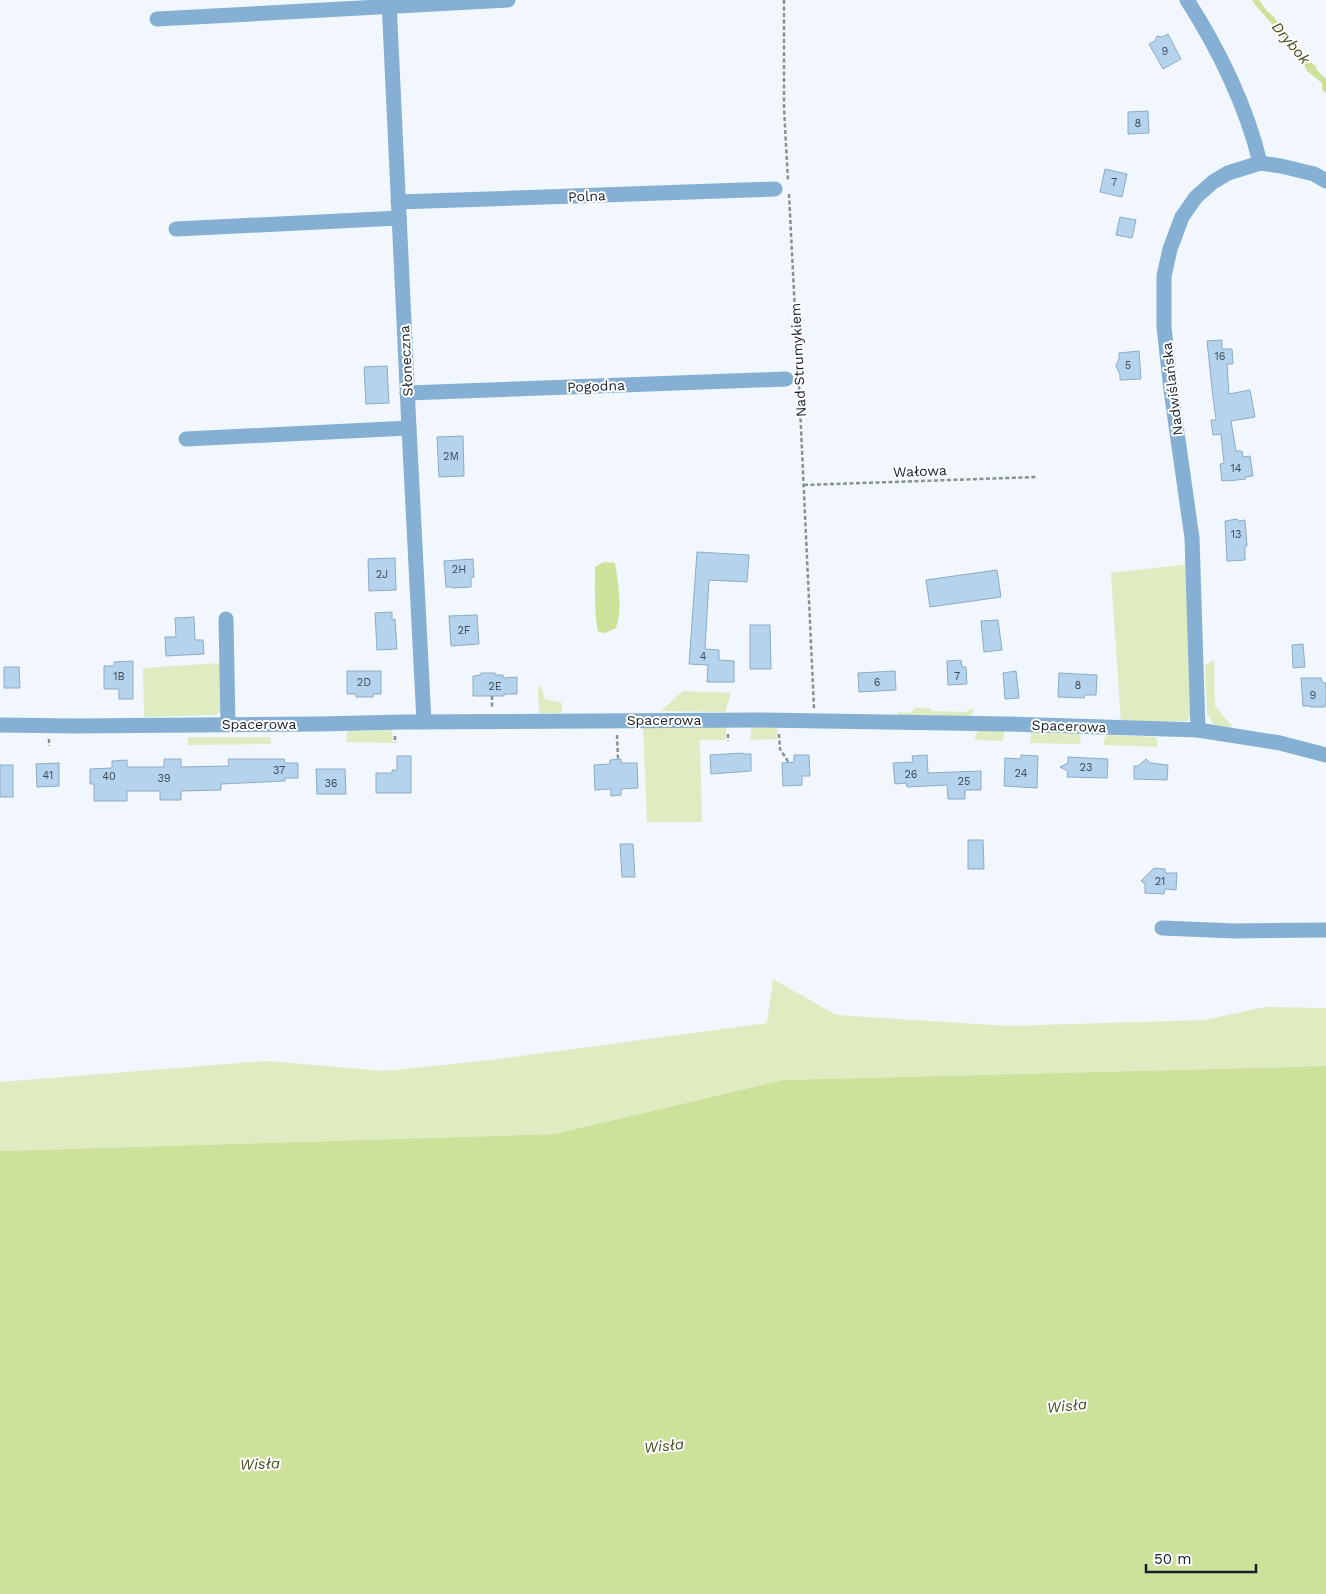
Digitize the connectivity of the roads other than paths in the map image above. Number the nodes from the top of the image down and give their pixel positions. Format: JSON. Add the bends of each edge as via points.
{"nodes":[{"id":1,"x":508,"y":0,"type":"edge"},
{"id":2,"x":1187,"y":0,"type":"edge"},
{"id":3,"x":389,"y":4,"type":"edge"},
{"id":4,"x":157,"y":20,"type":"dead end"},
{"id":5,"x":1260,"y":163,"type":"junction"},
{"id":6,"x":1326,"y":181,"type":"edge"},
{"id":7,"x":775,"y":189,"type":"dead end"},
{"id":8,"x":398,"y":202,"type":"junction"},
{"id":9,"x":399,"y":218,"type":"junction"},
{"id":10,"x":176,"y":229,"type":"dead end"},
{"id":11,"x":794,"y":379,"type":"road end"},
{"id":12,"x":407,"y":393,"type":"junction"},
{"id":13,"x":409,"y":428,"type":"junction"},
{"id":14,"x":186,"y":439,"type":"dead end"},
{"id":15,"x":226,"y":619,"type":"dead end"},
{"id":16,"x":424,"y":722,"type":"junction"},
{"id":17,"x":228,"y":724,"type":"junction"},
{"id":18,"x":0,"y":725,"type":"edge"},
{"id":19,"x":1198,"y":730,"type":"junction"},
{"id":20,"x":1326,"y":755,"type":"edge"},
{"id":21,"x":1162,"y":928,"type":"dead end"},
{"id":22,"x":1326,"y":930,"type":"edge"}],
"edges":[{"from":1,"to":3,"type":"street"},
{"from":2,"to":5,"type":"street","via":[[1224,67],[1255,141]]},
{"from":3,"to":4,"type":"street"},
{"from":3,"to":8,"type":"street","name":"Słoneczna"},
{"from":5,"to":6,"type":"street","name":"Nadwiślańska","via":[[1314,174]]},
{"from":5,"to":19,"type":"street","name":"Nadwiślańska","via":[[1228,173],[1196,197],[1182,217],[1164,276],[1164,327],[1192,538]]},
{"from":7,"to":8,"type":"street","name":"Polna"},
{"from":8,"to":9,"type":"street","name":"Słoneczna"},
{"from":9,"to":10,"type":"street"},
{"from":9,"to":12,"type":"street","name":"Słoneczna"},
{"from":11,"to":12,"type":"street","name":"Pogodna"},
{"from":12,"to":13,"type":"street","name":"Słoneczna"},
{"from":13,"to":14,"type":"street"},
{"from":13,"to":16,"type":"street","name":"Słoneczna"},
{"from":15,"to":17,"type":"street"},
{"from":16,"to":17,"type":"street","name":"Spacerowa"},
{"from":16,"to":19,"type":"street","name":"Spacerowa","via":[[779,720]]},
{"from":17,"to":18,"type":"street","name":"Spacerowa"},
{"from":19,"to":20,"type":"street","name":"Spacerowa","via":[[1280,743]]},
{"from":21,"to":22,"type":"street","via":[[1234,932]]}]}
